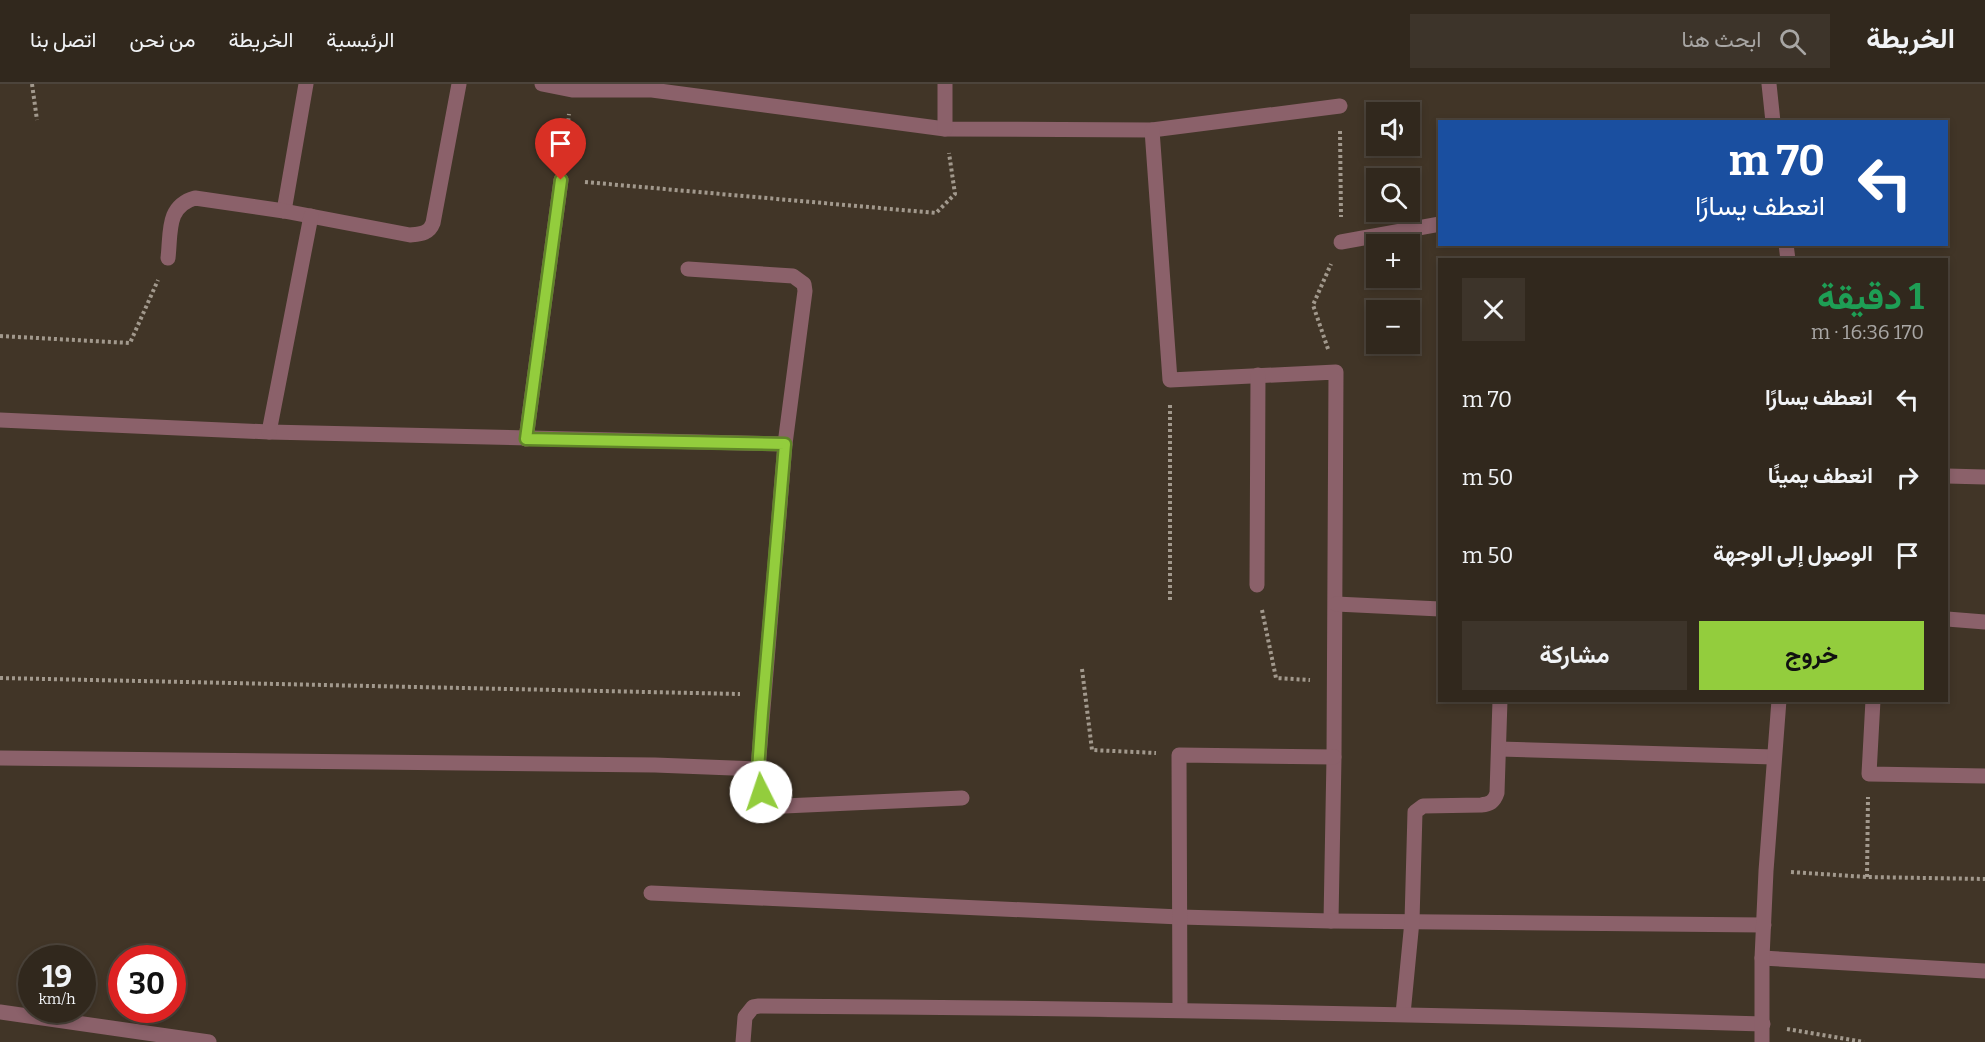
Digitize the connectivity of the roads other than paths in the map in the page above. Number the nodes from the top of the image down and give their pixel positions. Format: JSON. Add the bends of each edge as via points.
{"nodes":[{"id":1,"x":306,"y":84,"type":"edge"},
{"id":2,"x":459,"y":84,"type":"edge"},
{"id":3,"x":542,"y":84,"type":"edge"},
{"id":4,"x":945,"y":84,"type":"edge"},
{"id":5,"x":1769,"y":84,"type":"edge"},
{"id":6,"x":653,"y":87,"type":"edge"},
{"id":7,"x":1340,"y":106,"type":"road end"},
{"id":8,"x":1773,"y":120,"type":"edge"},
{"id":9,"x":945,"y":129,"type":"junction"},
{"id":10,"x":1152,"y":130,"type":"junction"},
{"id":11,"x":561,"y":180,"type":"road end"},
{"id":12,"x":284,"y":211,"type":"junction"},
{"id":13,"x":311,"y":216,"type":"junction"},
{"id":14,"x":1438,"y":224,"type":"edge"},
{"id":15,"x":1341,"y":242,"type":"road end"},
{"id":16,"x":168,"y":258,"type":"road end"},
{"id":17,"x":688,"y":269,"type":"dead end"},
{"id":18,"x":1258,"y":375,"type":"junction"},
{"id":19,"x":0,"y":420,"type":"edge"},
{"id":20,"x":269,"y":432,"type":"junction"},
{"id":21,"x":526,"y":439,"type":"junction"},
{"id":22,"x":785,"y":444,"type":"junction"},
{"id":23,"x":1948,"y":476,"type":"edge"},
{"id":24,"x":1985,"y":477,"type":"edge"},
{"id":25,"x":1257,"y":585,"type":"road end"},
{"id":26,"x":1335,"y":604,"type":"junction"},
{"id":27,"x":1438,"y":609,"type":"edge"},
{"id":28,"x":1948,"y":619,"type":"edge"},
{"id":29,"x":1985,"y":622,"type":"edge"},
{"id":30,"x":1500,"y":702,"type":"edge"},
{"id":31,"x":1779,"y":702,"type":"edge"},
{"id":32,"x":1873,"y":702,"type":"edge"},
{"id":33,"x":1499,"y":749,"type":"junction"},
{"id":34,"x":1334,"y":757,"type":"junction"},
{"id":35,"x":1774,"y":757,"type":"junction"},
{"id":36,"x":0,"y":758,"type":"edge"},
{"id":37,"x":758,"y":770,"type":"junction"},
{"id":38,"x":1985,"y":776,"type":"edge"},
{"id":39,"x":962,"y":798,"type":"dead end"},
{"id":40,"x":651,"y":893,"type":"dead end"},
{"id":41,"x":1180,"y":917,"type":"junction"},
{"id":42,"x":1331,"y":921,"type":"junction"},
{"id":43,"x":1412,"y":921,"type":"junction"},
{"id":44,"x":1764,"y":924,"type":"junction"},
{"id":45,"x":1761,"y":958,"type":"junction"},
{"id":46,"x":1985,"y":971,"type":"edge"},
{"id":47,"x":1180,"y":1010,"type":"junction"},
{"id":48,"x":0,"y":1012,"type":"edge"},
{"id":49,"x":1403,"y":1014,"type":"junction"},
{"id":50,"x":1763,"y":1024,"type":"junction"},
{"id":51,"x":209,"y":1042,"type":"edge"},
{"id":52,"x":743,"y":1042,"type":"edge"},
{"id":53,"x":1762,"y":1042,"type":"edge"}],
"edges":[{"from":1,"to":12,"type":"street"},
{"from":2,"to":13,"type":"street","via":[[431,228],[410,235]]},
{"from":3,"to":6,"type":"street","via":[[572,90]]},
{"from":4,"to":9,"type":"street"},
{"from":5,"to":8,"type":"street"},
{"from":6,"to":9,"type":"street"},
{"from":7,"to":10,"type":"street"},
{"from":9,"to":10,"type":"street"},
{"from":10,"to":18,"type":"street","via":[[1170,380]]},
{"from":11,"to":21,"type":"street"},
{"from":12,"to":13,"type":"street"},
{"from":12,"to":16,"type":"street","via":[[195,198],[185,201],[173,214]]},
{"from":13,"to":20,"type":"street"},
{"from":14,"to":15,"type":"street"},
{"from":17,"to":22,"type":"street","via":[[793,276],[804,284]]},
{"from":18,"to":25,"type":"street"},
{"from":18,"to":26,"type":"street","via":[[1336,372]]},
{"from":19,"to":20,"type":"street"},
{"from":20,"to":21,"type":"street"},
{"from":21,"to":22,"type":"street"},
{"from":22,"to":37,"type":"street"},
{"from":23,"to":24,"type":"street"},
{"from":26,"to":27,"type":"street"},
{"from":26,"to":34,"type":"street"},
{"from":28,"to":29,"type":"street"},
{"from":30,"to":33,"type":"street"},
{"from":31,"to":35,"type":"street"},
{"from":32,"to":38,"type":"street","via":[[1869,774]]},
{"from":33,"to":35,"type":"street"},
{"from":33,"to":43,"type":"street","via":[[1497,793],[1489,804],[1423,806],[1415,812]]},
{"from":34,"to":41,"type":"street","via":[[1179,755]]},
{"from":34,"to":42,"type":"street"},
{"from":35,"to":44,"type":"street"},
{"from":36,"to":37,"type":"street","via":[[656,765]]},
{"from":37,"to":39,"type":"street","via":[[761,792],[773,804],[783,806]]},
{"from":40,"to":41,"type":"street"},
{"from":41,"to":42,"type":"street"},
{"from":41,"to":47,"type":"street"},
{"from":42,"to":43,"type":"street"},
{"from":43,"to":44,"type":"street"},
{"from":43,"to":49,"type":"street"},
{"from":44,"to":45,"type":"street"},
{"from":45,"to":46,"type":"street"},
{"from":45,"to":50,"type":"street"},
{"from":47,"to":49,"type":"street"},
{"from":47,"to":52,"type":"street","via":[[759,1006],[745,1017]]},
{"from":48,"to":51,"type":"street"},
{"from":49,"to":50,"type":"street"},
{"from":50,"to":53,"type":"street"}]}
